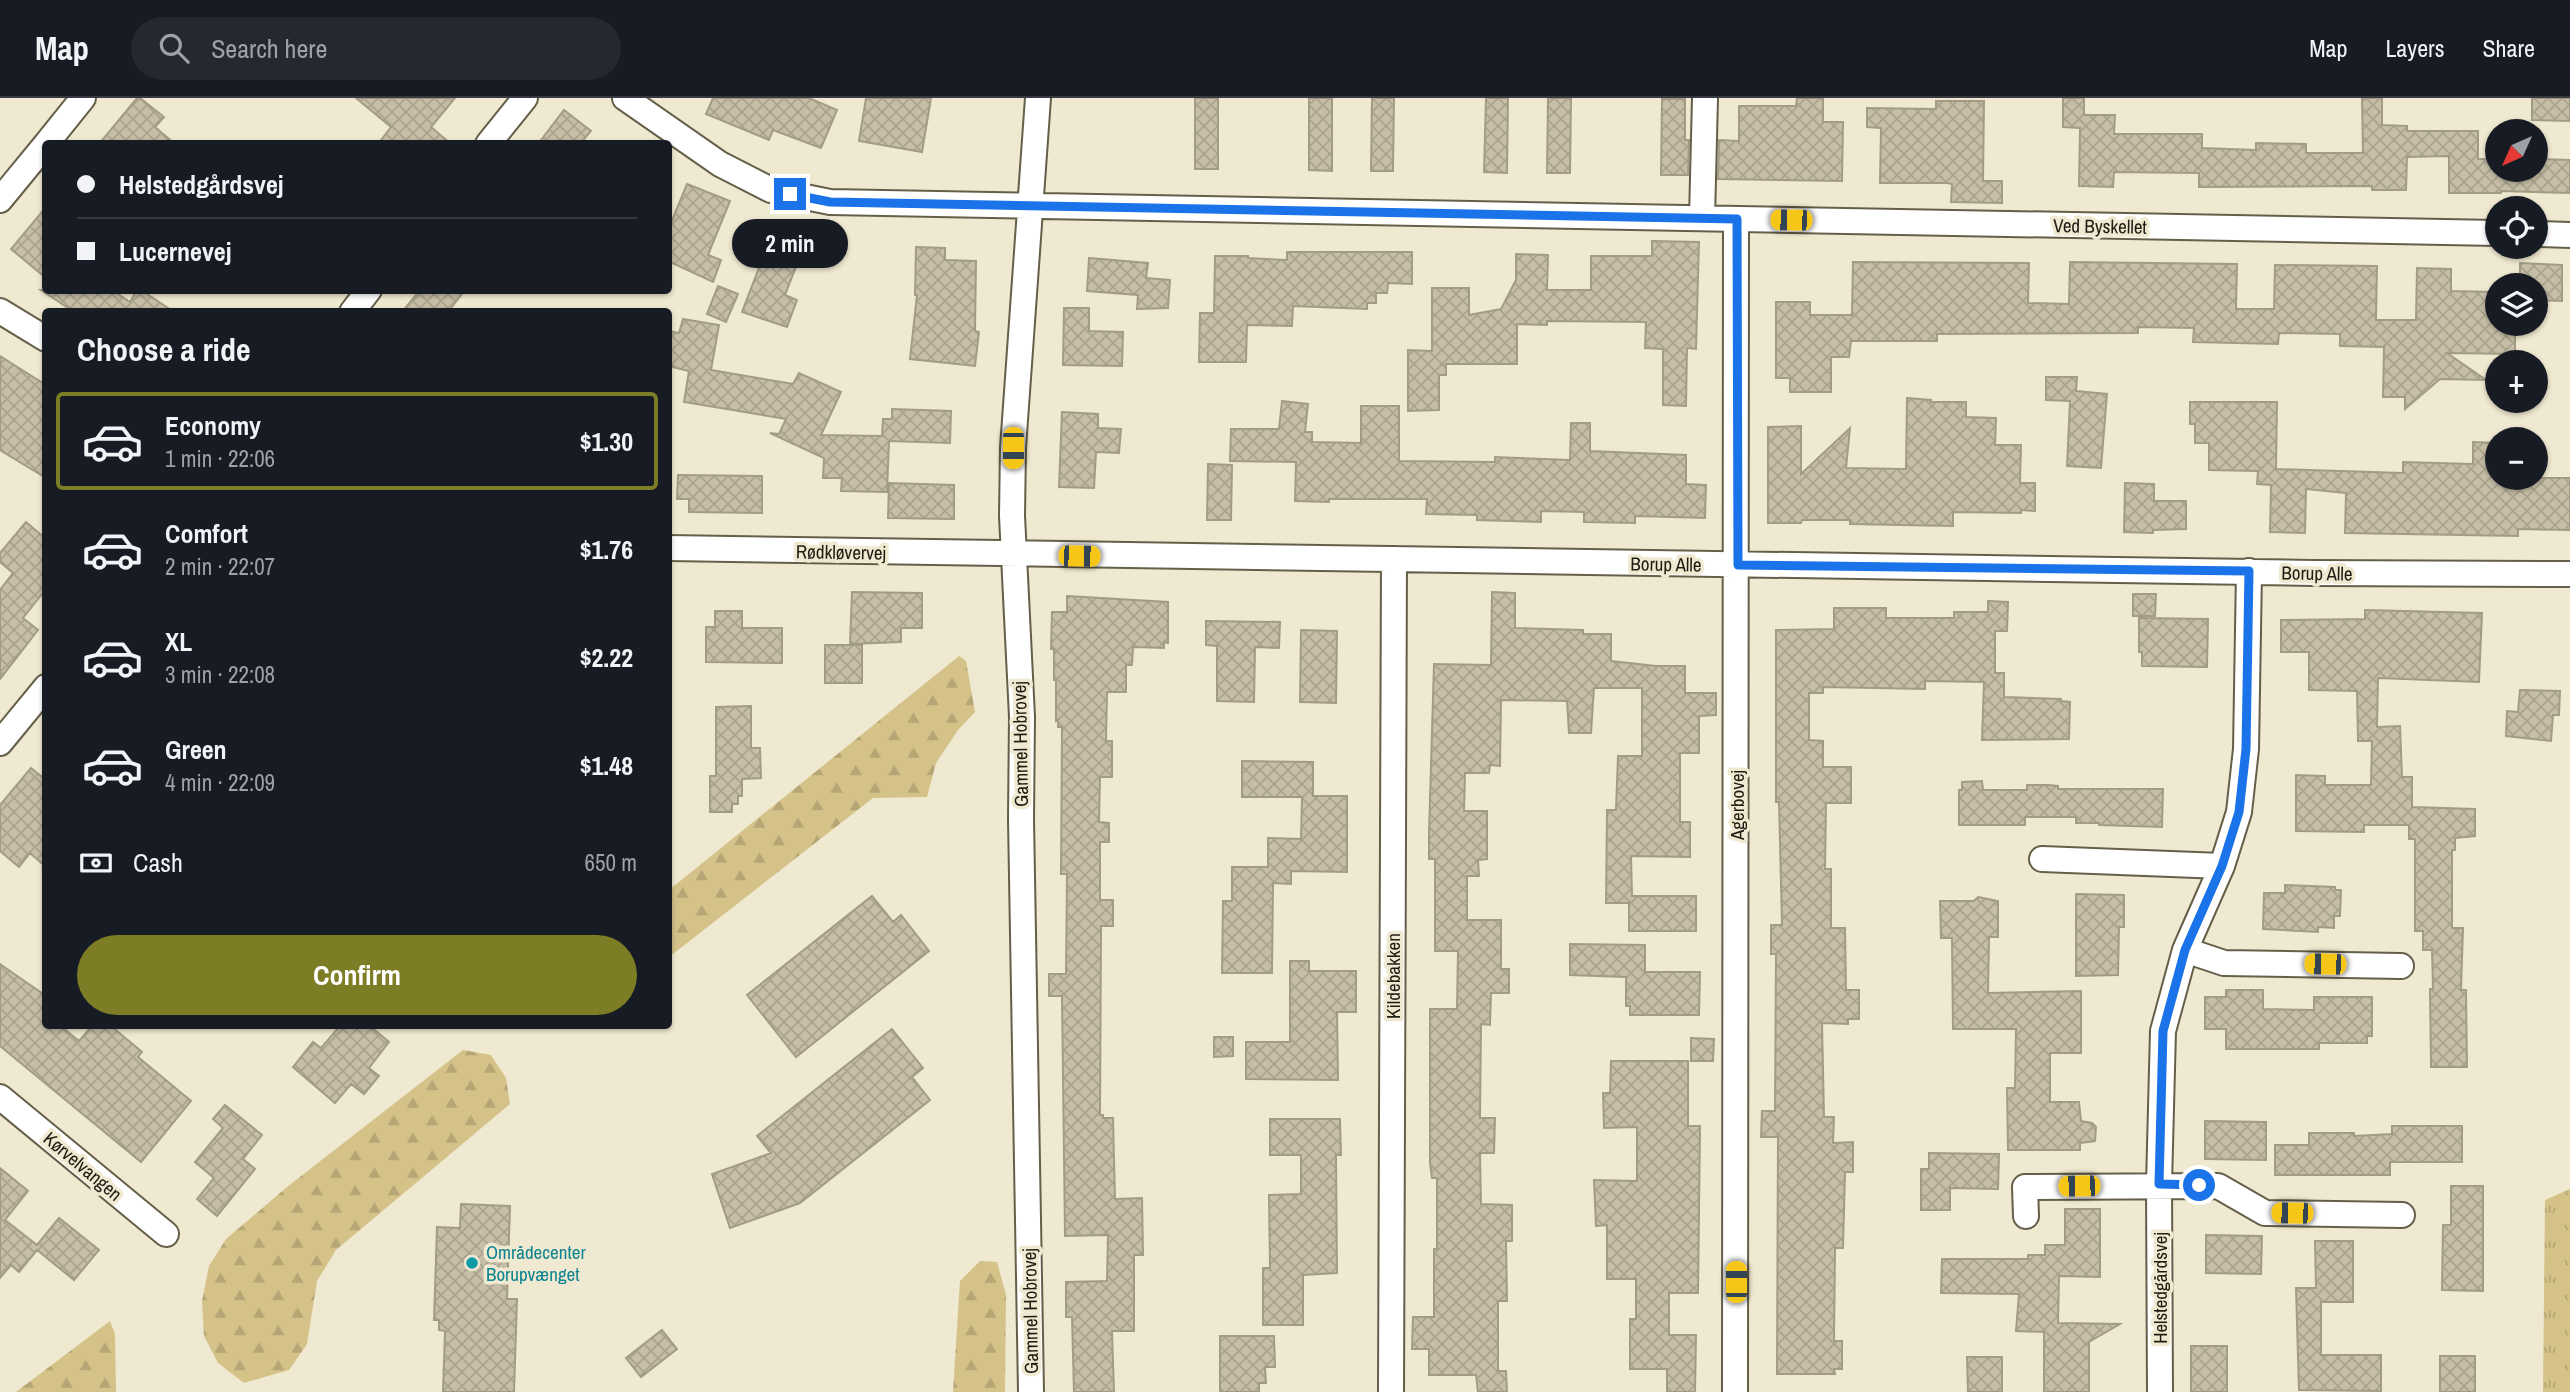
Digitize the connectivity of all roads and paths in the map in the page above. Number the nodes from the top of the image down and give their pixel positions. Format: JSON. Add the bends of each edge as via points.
{"nodes":[{"id":1,"x":83,"y":98,"type":"edge"},
{"id":2,"x":525,"y":98,"type":"edge"},
{"id":3,"x":625,"y":98,"type":"edge"},
{"id":4,"x":1038,"y":98,"type":"edge"},
{"id":5,"x":1705,"y":98,"type":"edge"},
{"id":6,"x":49,"y":140,"type":"edge"},
{"id":7,"x":491,"y":140,"type":"edge"},
{"id":8,"x":42,"y":149,"type":"edge"},
{"id":9,"x":0,"y":200,"type":"edge"},
{"id":10,"x":1030,"y":206,"type":"junction"},
{"id":11,"x":1702,"y":218,"type":"junction"},
{"id":12,"x":1737,"y":219,"type":"junction"},
{"id":13,"x":2485,"y":233,"type":"edge"},
{"id":14,"x":2548,"y":234,"type":"edge"},
{"id":15,"x":2570,"y":235,"type":"edge"},
{"id":16,"x":366,"y":294,"type":"edge"},
{"id":17,"x":355,"y":308,"type":"edge"},
{"id":18,"x":0,"y":311,"type":"edge"},
{"id":19,"x":42,"y":337,"type":"edge"},
{"id":20,"x":672,"y":548,"type":"edge"},
{"id":21,"x":1014,"y":554,"type":"junction"},
{"id":22,"x":1394,"y":559,"type":"junction"},
{"id":23,"x":1738,"y":565,"type":"junction"},
{"id":24,"x":2249,"y":571,"type":"junction"},
{"id":25,"x":2570,"y":574,"type":"edge"},
{"id":26,"x":42,"y":693,"type":"edge"},
{"id":27,"x":0,"y":743,"type":"edge"},
{"id":28,"x":2042,"y":859,"type":"dead end"},
{"id":29,"x":2222,"y":866,"type":"junction"},
{"id":30,"x":2185,"y":950,"type":"junction"},
{"id":31,"x":2401,"y":966,"type":"dead end"},
{"id":32,"x":0,"y":1097,"type":"edge"},
{"id":33,"x":2159,"y":1184,"type":"junction"},
{"id":34,"x":2402,"y":1215,"type":"dead end"},
{"id":35,"x":2026,"y":1216,"type":"dead end"},
{"id":36,"x":166,"y":1234,"type":"dead end"},
{"id":37,"x":1031,"y":1392,"type":"edge"},
{"id":38,"x":1391,"y":1392,"type":"edge"},
{"id":39,"x":1735,"y":1392,"type":"edge"},
{"id":40,"x":2160,"y":1392,"type":"edge"}],
"edges":[{"from":1,"to":6,"type":"street"},
{"from":2,"to":7,"type":"street"},
{"from":3,"to":10,"type":"street","name":"Ved Byskellet","via":[[720,164],[771,190],[830,202]]},
{"from":4,"to":10,"type":"street","name":"Gammel Hobrovej"},
{"from":5,"to":11,"type":"street"},
{"from":8,"to":9,"type":"street"},
{"from":10,"to":11,"type":"street","name":"Ved Byskellet"},
{"from":10,"to":21,"type":"street","name":"Gammel Hobrovej","via":[[1013,448]]},
{"from":11,"to":12,"type":"street","name":"Ved Byskellet"},
{"from":12,"to":13,"type":"street","name":"Ved Byskellet"},
{"from":12,"to":23,"type":"street","name":"Agerbovej"},
{"from":14,"to":15,"type":"street"},
{"from":16,"to":17,"type":"street"},
{"from":18,"to":19,"type":"street"},
{"from":20,"to":21,"type":"street","name":"Rødkløvervej"},
{"from":21,"to":22,"type":"street","name":"Borup Alle"},
{"from":21,"to":37,"type":"street","name":"Gammel Hobrovej","via":[[1022,717]]},
{"from":22,"to":23,"type":"street","name":"Borup Alle"},
{"from":22,"to":38,"type":"street","name":"Kildebakken"},
{"from":23,"to":24,"type":"street","name":"Borup Alle"},
{"from":23,"to":39,"type":"street","name":"Agerbovej"},
{"from":24,"to":25,"type":"street","name":"Borup Alle"},
{"from":24,"to":29,"type":"street","name":"Helstedgårdsvej","via":[[2246,749],[2239,812]]},
{"from":26,"to":27,"type":"street"},
{"from":28,"to":29,"type":"street"},
{"from":29,"to":30,"type":"street","name":"Helstedgårdsvej"},
{"from":30,"to":31,"type":"street","via":[[2224,963]]},
{"from":30,"to":33,"type":"street","name":"Helstedgårdsvej","via":[[2163,1031]]},
{"from":32,"to":36,"type":"street","name":"Kørvelvangen"},
{"from":33,"to":34,"type":"street","via":[[2218,1186],[2265,1213]]},
{"from":33,"to":35,"type":"street","via":[[2025,1186]]},
{"from":33,"to":40,"type":"street","name":"Helstedgårdsvej"}]}
